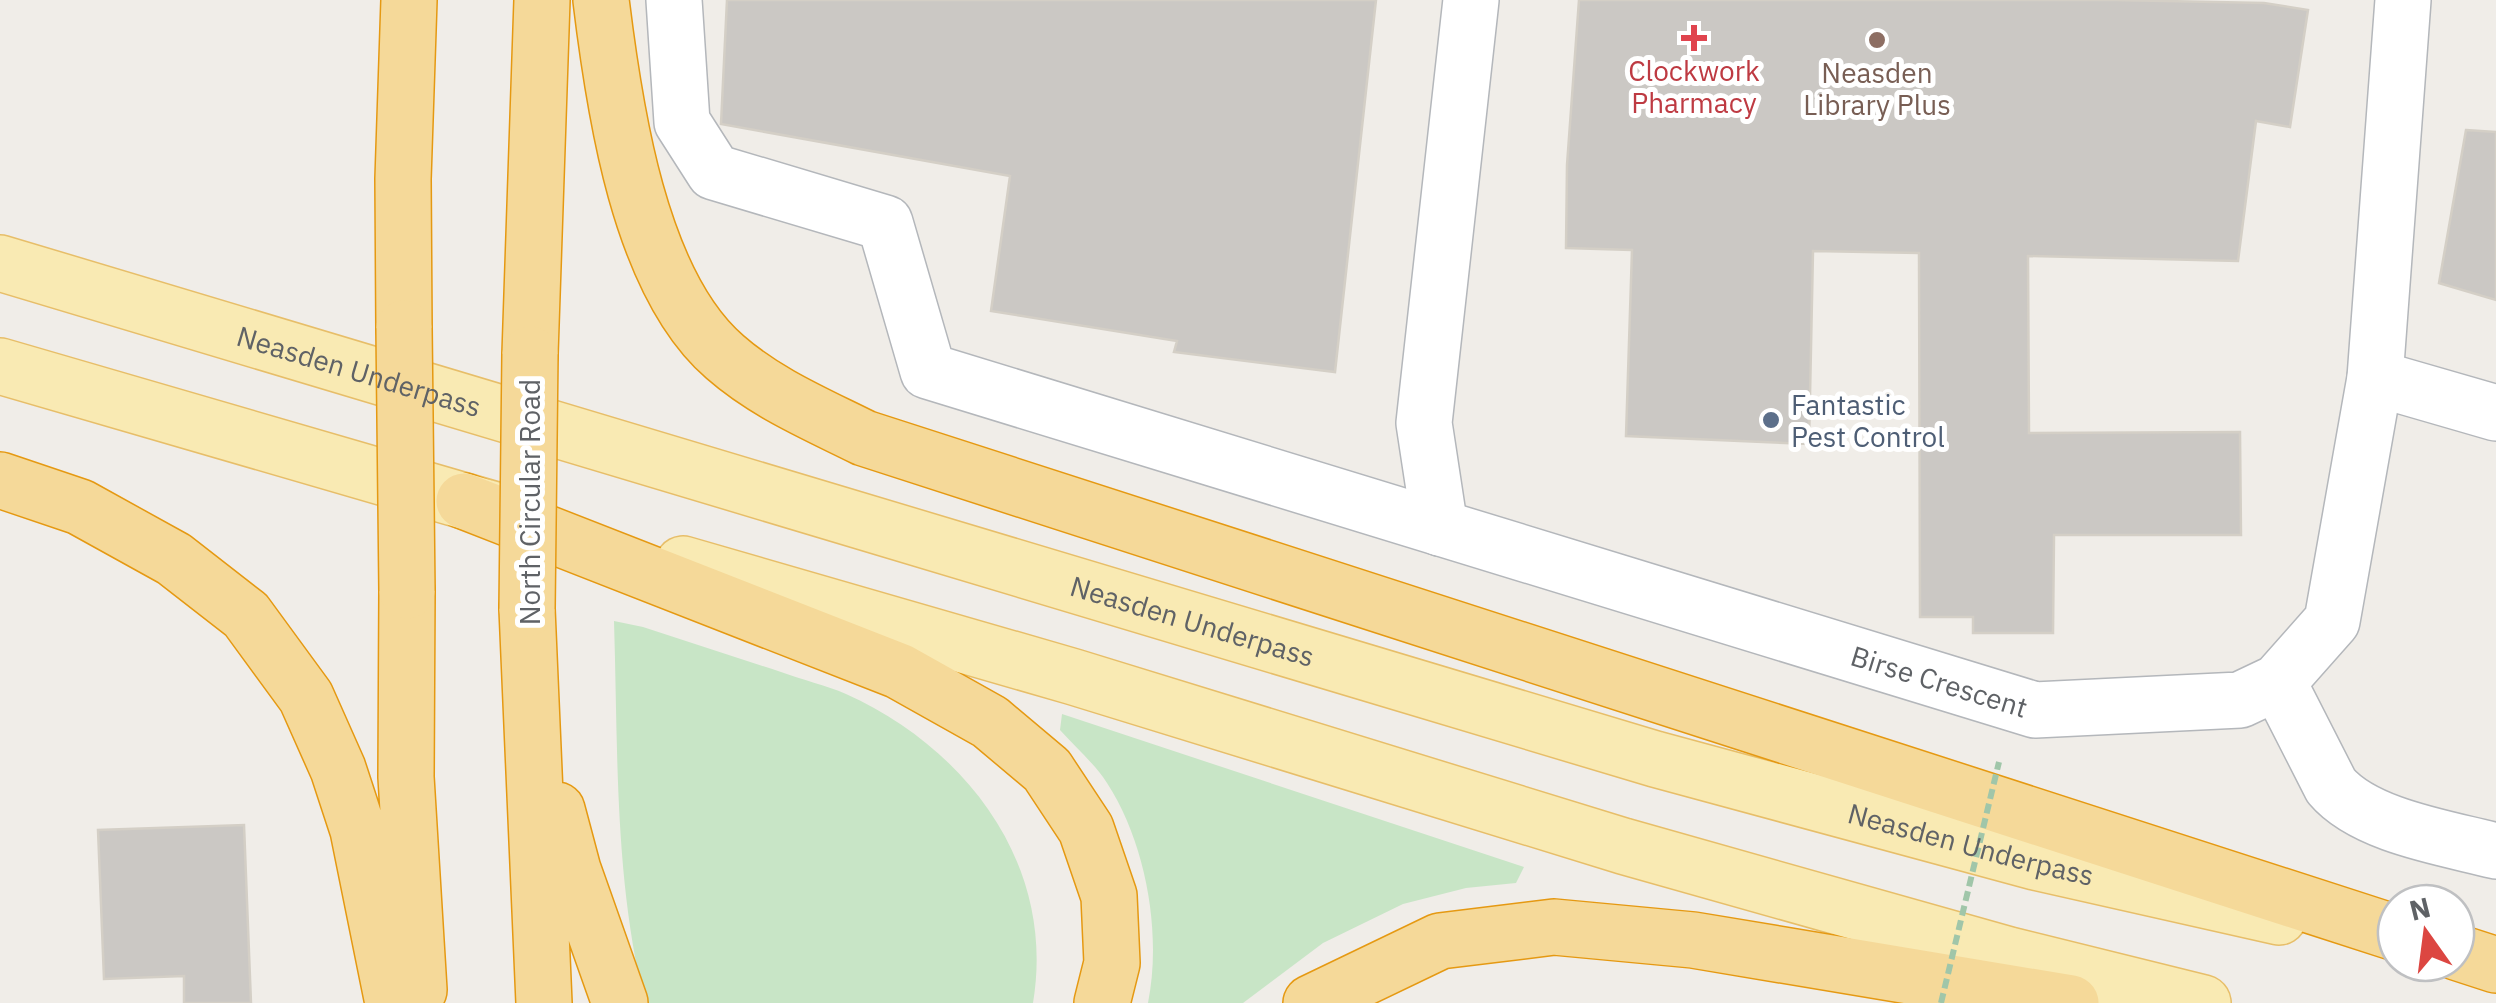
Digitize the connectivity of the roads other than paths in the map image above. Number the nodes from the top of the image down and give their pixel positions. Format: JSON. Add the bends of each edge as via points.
{"nodes":[{"id":1,"x":382,"y":0,"type":"edge"},
{"id":2,"x":408,"y":0,"type":"edge"},
{"id":3,"x":542,"y":0,"type":"edge"},
{"id":4,"x":600,"y":0,"type":"edge"},
{"id":5,"x":674,"y":0,"type":"edge"},
{"id":6,"x":1471,"y":0,"type":"edge"},
{"id":7,"x":2402,"y":0,"type":"edge"},
{"id":8,"x":403,"y":178,"type":"junction"},
{"id":9,"x":0,"y":262,"type":"edge"},
{"id":10,"x":0,"y":366,"type":"edge"},
{"id":11,"x":2374,"y":378,"type":"junction"},
{"id":12,"x":2496,"y":413,"type":"edge"},
{"id":13,"x":0,"y":480,"type":"edge"},
{"id":14,"x":464,"y":501,"type":"junction"},
{"id":15,"x":1440,"y":528,"type":"junction"},
{"id":16,"x":2278,"y":682,"type":"junction"},
{"id":17,"x":531,"y":700,"type":"junction"},
{"id":18,"x":2496,"y":851,"type":"edge"},
{"id":19,"x":2376,"y":926,"type":"edge"},
{"id":20,"x":2376,"y":939,"type":"edge"},
{"id":21,"x":394,"y":1003,"type":"edge"},
{"id":22,"x":421,"y":1003,"type":"edge"},
{"id":23,"x":544,"y":1003,"type":"edge"},
{"id":24,"x":620,"y":1003,"type":"edge"},
{"id":25,"x":1102,"y":1003,"type":"edge"},
{"id":26,"x":1312,"y":1003,"type":"edge"},
{"id":27,"x":2071,"y":1003,"type":"edge"},
{"id":28,"x":2203,"y":1003,"type":"edge"}],
"edges":[{"from":1,"to":8,"type":"highway"},
{"from":2,"to":8,"type":"highway"},
{"from":3,"to":17,"type":"highway","name":"North Circular Road","bridge":true,"via":[[530,354]]},
{"from":4,"to":19,"type":"highway","via":[[626,162],[654,246],[682,305],[722,356],[781,398],[864,438]]},
{"from":5,"to":15,"type":"street","name":"Birse Crescent","via":[[682,122],[714,172],[885,223],[928,371]]},
{"from":6,"to":15,"type":"street","via":[[1424,423]]},
{"from":7,"to":11,"type":"street","name":"Birse Crescent"},
{"from":8,"to":22,"type":"highway","bridge":true,"via":[[406,777]]},
{"from":9,"to":20,"type":"main road","name":"Neasden Underpass","via":[[1654,759],[2035,862]]},
{"from":10,"to":14,"type":"main road"},
{"from":11,"to":12,"type":"street"},
{"from":11,"to":16,"type":"street","name":"Birse Crescent","via":[[2332,621]]},
{"from":13,"to":21,"type":"highway","via":[[96,516],[174,559],[246,615],[306,697],[338,768],[358,830]]},
{"from":14,"to":25,"type":"highway","via":[[898,671],[990,722],[1047,770],[1086,829],[1108,896],[1112,963]]},
{"from":14,"to":28,"type":"main road","via":[[1074,677],[1623,846]]},
{"from":15,"to":16,"type":"street","name":"Birse Crescent","via":[[2036,710],[2240,700]]},
{"from":16,"to":18,"type":"street","via":[[2343,800],[2423,832]]},
{"from":17,"to":23,"type":"highway","name":"North Circular Road"},
{"from":17,"to":24,"type":"highway","via":[[573,870]]},
{"from":26,"to":27,"type":"highway","via":[[1440,940],[1554,926],[1693,940]]}]}
